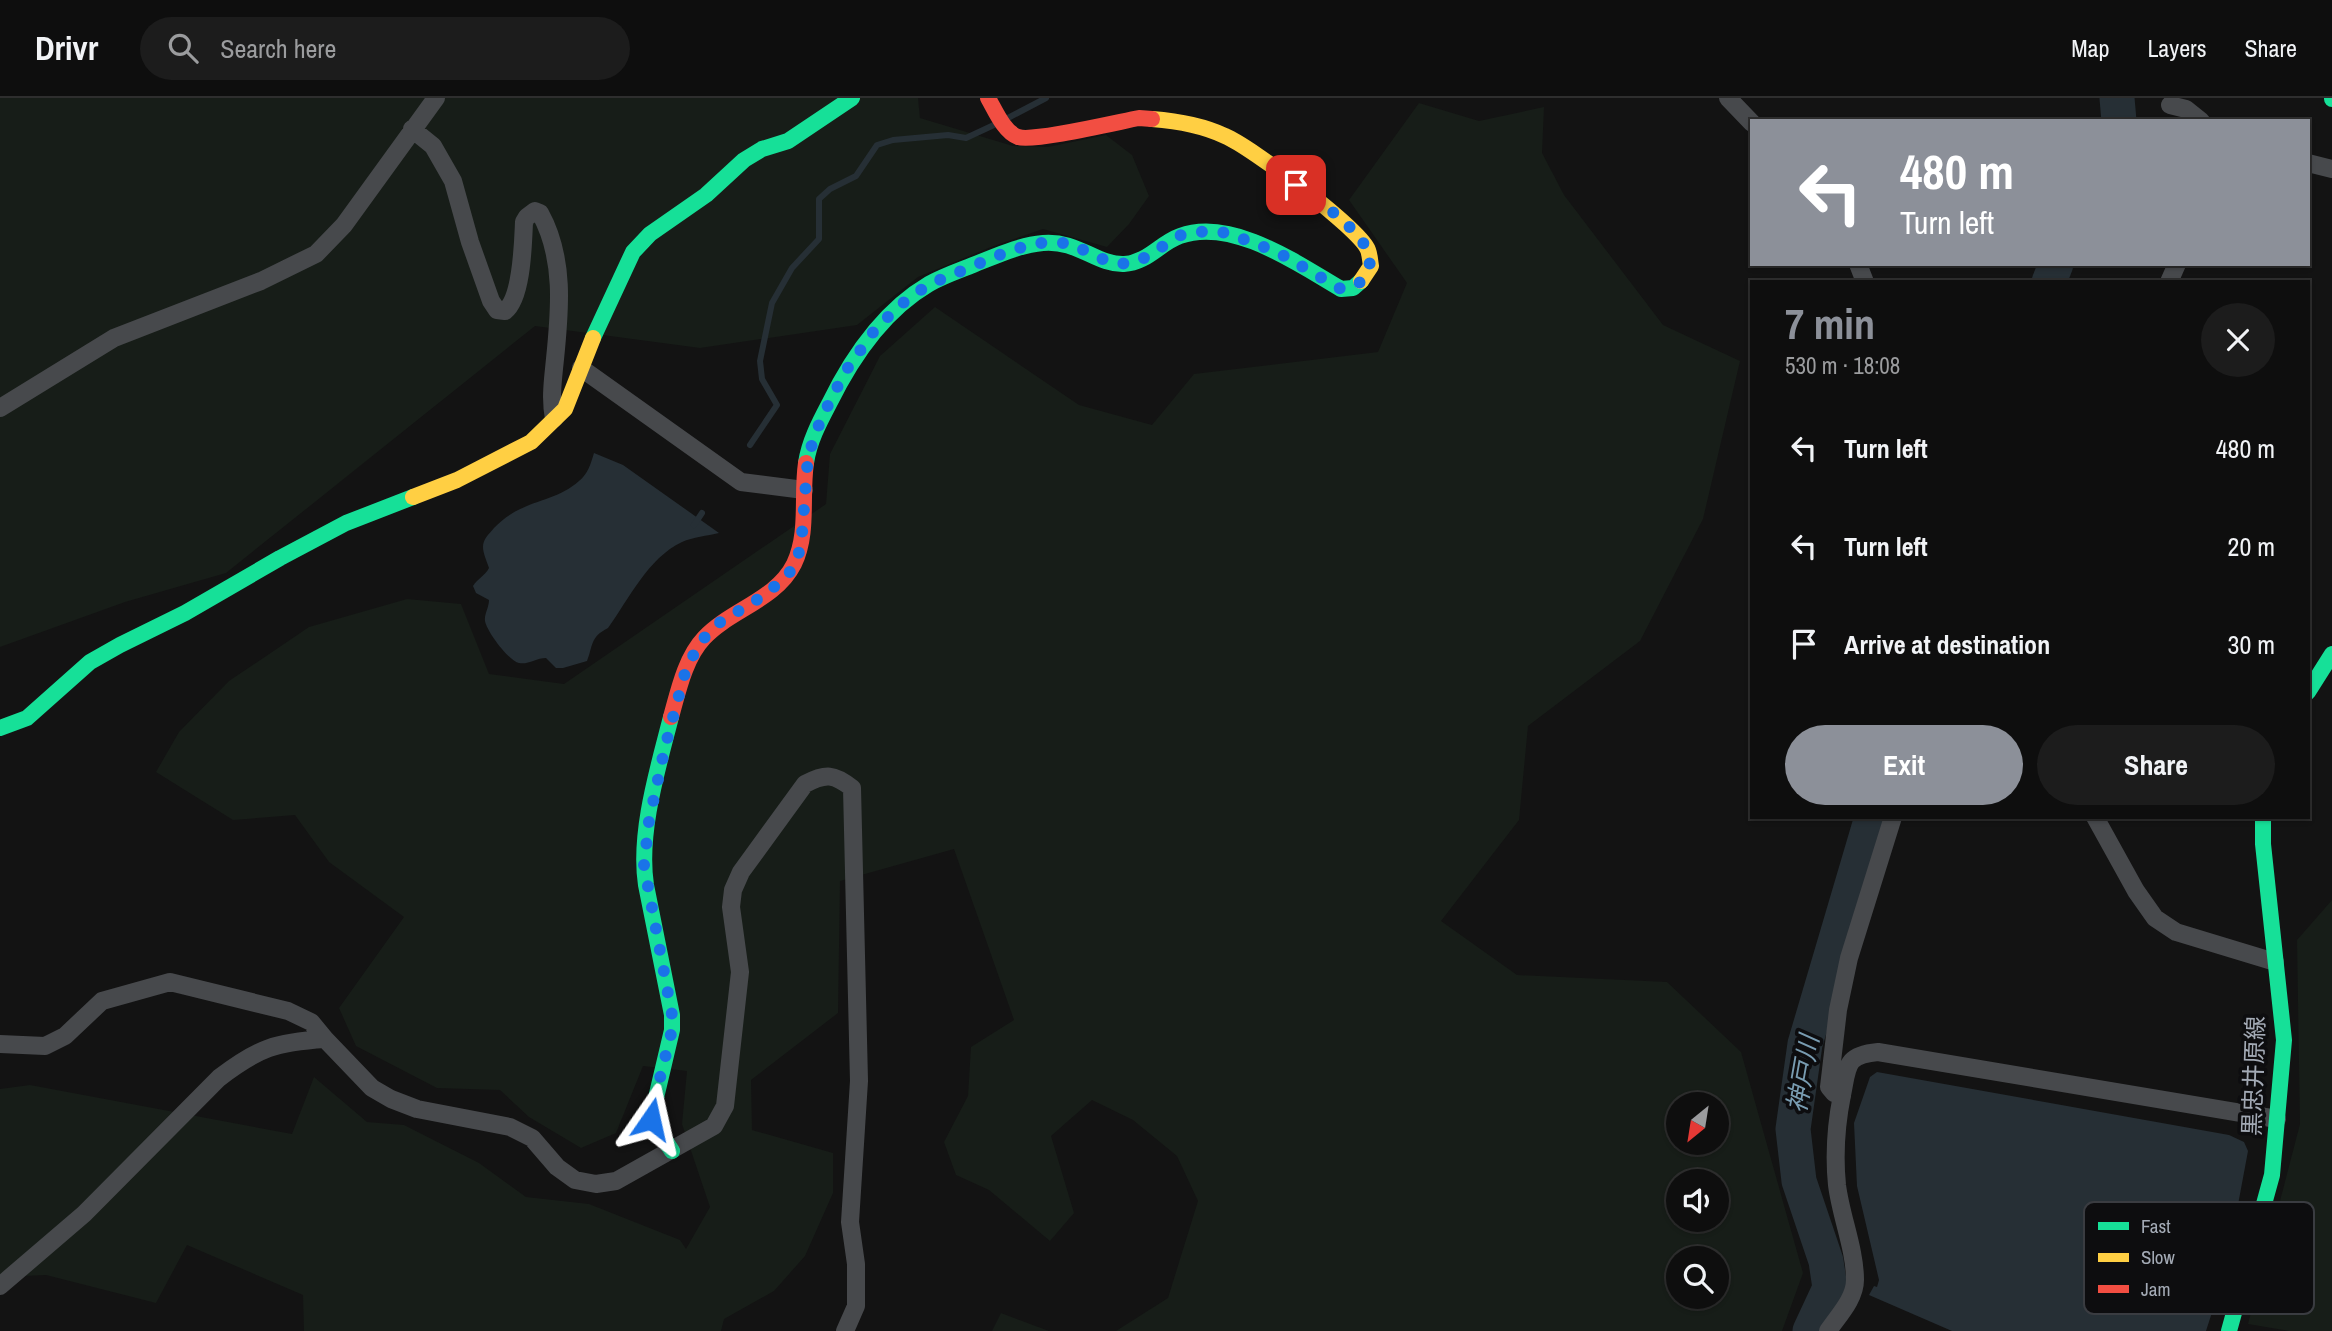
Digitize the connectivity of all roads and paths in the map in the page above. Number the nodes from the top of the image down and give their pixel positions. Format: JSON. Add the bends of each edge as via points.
{"nodes":[{"id":1,"x":436,"y":98,"type":"edge"},
{"id":2,"x":852,"y":98,"type":"edge"},
{"id":3,"x":1728,"y":98,"type":"edge"},
{"id":4,"x":992,"y":105,"type":"edge"},
{"id":5,"x":2171,"y":108,"type":"edge"},
{"id":6,"x":2198,"y":119,"type":"edge"},
{"id":7,"x":1750,"y":121,"type":"edge"},
{"id":8,"x":412,"y":129,"type":"junction"},
{"id":9,"x":2310,"y":164,"type":"edge"},
{"id":10,"x":2332,"y":169,"type":"edge"},
{"id":11,"x":580,"y":368,"type":"junction"},
{"id":12,"x":0,"y":408,"type":"edge"},
{"id":13,"x":554,"y":419,"type":"junction"},
{"id":14,"x":804,"y":490,"type":"junction"},
{"id":15,"x":2332,"y":654,"type":"edge"},
{"id":16,"x":2310,"y":689,"type":"edge"},
{"id":17,"x":0,"y":728,"type":"edge"},
{"id":18,"x":1892,"y":819,"type":"edge"},
{"id":19,"x":2096,"y":819,"type":"edge"},
{"id":20,"x":2263,"y":819,"type":"edge"},
{"id":21,"x":2275,"y":962,"type":"junction"},
{"id":22,"x":325,"y":1039,"type":"junction"},
{"id":23,"x":0,"y":1044,"type":"edge"},
{"id":24,"x":1842,"y":1096,"type":"junction"},
{"id":25,"x":2277,"y":1119,"type":"junction"},
{"id":26,"x":672,"y":1152,"type":"junction"},
{"id":27,"x":2265,"y":1202,"type":"edge"},
{"id":28,"x":0,"y":1286,"type":"edge"},
{"id":29,"x":2234,"y":1314,"type":"edge"},
{"id":30,"x":845,"y":1331,"type":"edge"},
{"id":31,"x":1828,"y":1331,"type":"edge"},
{"id":32,"x":2229,"y":1331,"type":"edge"}],
"edges":[{"from":1,"to":8,"type":"street"},
{"from":2,"to":11,"type":"street","via":[[788,141],[744,160],[706,195],[650,234],[633,252]]},
{"from":3,"to":7,"type":"street"},
{"from":4,"to":14,"type":"street","via":[[1007,129],[1019,136],[1139,118],[1181,121],[1226,136],[1257,154],[1354,231],[1368,248],[1371,266],[1353,288],[1341,289],[1279,253],[1228,233],[1206,231],[1181,235],[1127,264],[1109,262],[1069,243],[1011,250],[975,264],[928,285],[874,331],[845,372],[821,419],[808,456]]},
{"from":5,"to":6,"type":"street","via":[[2186,109]]},
{"from":8,"to":12,"type":"street","via":[[344,225],[316,254],[261,281],[114,338]]},
{"from":8,"to":13,"type":"street","via":[[433,146],[453,181],[470,242],[497,310],[505,311],[513,304],[527,216],[540,213],[548,227],[561,302],[551,402]]},
{"from":9,"to":10,"type":"street"},
{"from":11,"to":13,"type":"street","via":[[565,409]]},
{"from":11,"to":14,"type":"street","via":[[741,482]]},
{"from":13,"to":17,"type":"street","via":[[531,442],[457,480],[346,523],[120,645],[90,662],[27,718]]},
{"from":14,"to":26,"type":"street","via":[[801,547],[793,568],[699,643],[685,673],[649,821],[644,865],[672,1030],[651,1119]]},
{"from":15,"to":16,"type":"street"},
{"from":18,"to":24,"type":"street","via":[[1849,958],[1838,1010],[1829,1087]]},
{"from":19,"to":21,"type":"street","via":[[2155,918],[2176,932]]},
{"from":20,"to":21,"type":"street","name":"黒忠井原線"},
{"from":21,"to":25,"type":"street","name":"黒忠井原線","via":[[2284,1040]]},
{"from":22,"to":23,"type":"street","via":[[311,1023],[288,1011],[170,982],[102,1001],[65,1036],[45,1046]]},
{"from":22,"to":26,"type":"street","via":[[372,1087],[391,1099],[417,1109],[510,1127],[531,1138],[556,1167],[575,1180],[616,1181]]},
{"from":22,"to":28,"type":"street","via":[[290,1041],[244,1058],[84,1214]]},
{"from":24,"to":25,"type":"street","via":[[1854,1058],[1878,1052]]},
{"from":24,"to":31,"type":"street","via":[[1835,1151],[1837,1186],[1855,1279],[1853,1294]]},
{"from":25,"to":27,"type":"street","name":"黒忠井原線"},
{"from":26,"to":30,"type":"street","via":[[714,1126],[725,1106],[740,972],[731,907],[741,872],[805,783],[820,776],[839,777],[852,788],[859,1081],[850,1222],[856,1306]]},
{"from":29,"to":32,"type":"street","name":"黒忠井原線"}]}
